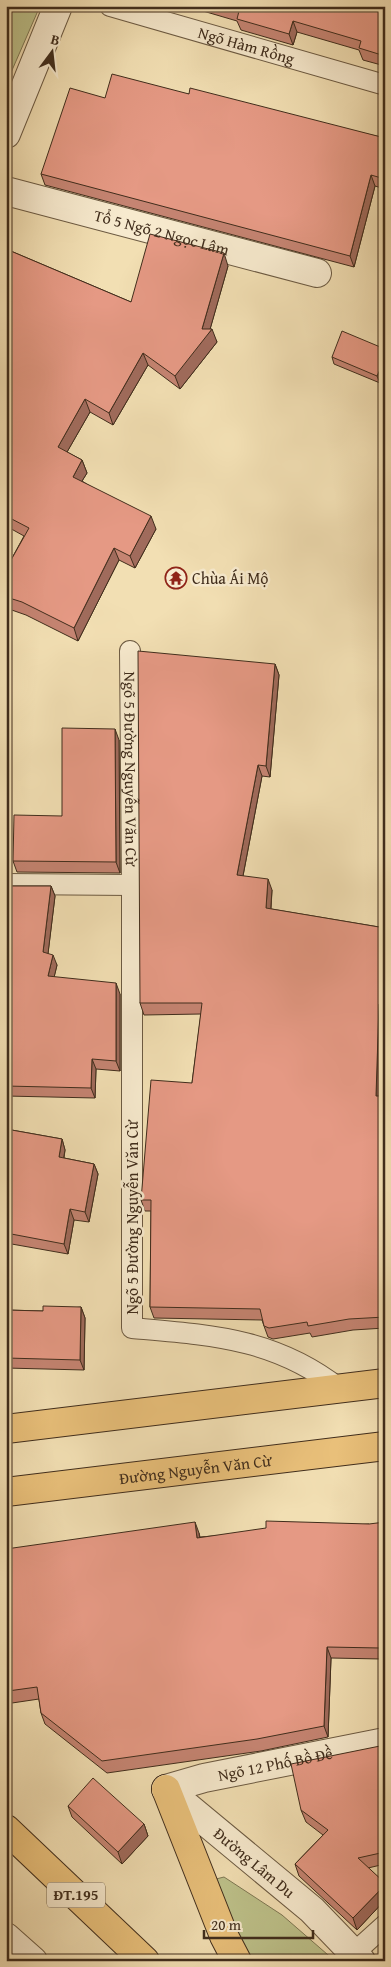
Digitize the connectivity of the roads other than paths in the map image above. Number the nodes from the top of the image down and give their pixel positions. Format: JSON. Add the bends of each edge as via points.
{"nodes":[{"id":1,"x":58,"y":6,"type":"edge"},
{"id":2,"x":110,"y":6,"type":"edge"},
{"id":3,"x":385,"y":85,"type":"edge"},
{"id":4,"x":6,"y":134,"type":"edge"},
{"id":5,"x":6,"y":191,"type":"edge"},
{"id":6,"x":317,"y":273,"type":"dead end"},
{"id":7,"x":130,"y":651,"type":"dead end"},
{"id":8,"x":6,"y":884,"type":"edge"},
{"id":9,"x":132,"y":885,"type":"junction"},
{"id":10,"x":385,"y":1383,"type":"edge"},
{"id":11,"x":340,"y":1389,"type":"junction"},
{"id":12,"x":6,"y":1429,"type":"edge"},
{"id":13,"x":385,"y":1446,"type":"edge"},
{"id":14,"x":6,"y":1492,"type":"edge"},
{"id":15,"x":385,"y":1742,"type":"edge"},
{"id":16,"x":166,"y":1789,"type":"junction"},
{"id":17,"x":6,"y":1829,"type":"edge"},
{"id":18,"x":385,"y":1925,"type":"edge"},
{"id":19,"x":6,"y":1937,"type":"edge"},
{"id":20,"x":358,"y":1957,"type":"edge"},
{"id":21,"x":33,"y":1961,"type":"edge"},
{"id":22,"x":145,"y":1961,"type":"edge"},
{"id":23,"x":236,"y":1961,"type":"edge"}],
"edges":[{"from":1,"to":4,"type":"street"},
{"from":2,"to":3,"type":"lane","name":"Ngõ Hàm Rồng"},
{"from":5,"to":6,"type":"street","name":"Tổ 5 Ngõ 2 Ngọc Lâm"},
{"from":7,"to":9,"type":"lane","name":"Ngõ 5 Đường Nguyễn Văn Cừ"},
{"from":8,"to":9,"type":"lane","name":"Ngõ 5 Đường Nguyễn Văn Cừ"},
{"from":9,"to":11,"type":"lane","name":"Ngõ 5 Đường Nguyễn Văn Cừ","via":[[132,1328],[248,1342],[316,1370]]},
{"from":10,"to":11,"type":"main road"},
{"from":11,"to":12,"type":"main road"},
{"from":13,"to":14,"type":"main road","name":"Đường Nguyễn Văn Cừ"},
{"from":15,"to":16,"type":"street","name":"Ngõ 12 Phố Bồ Đề","via":[[204,1778]]},
{"from":16,"to":20,"type":"street","name":"Đường Lâm Du","via":[[312,1910]]},
{"from":16,"to":23,"type":"main road"},
{"from":17,"to":22,"type":"main road","number":"ĐT.195"},
{"from":18,"to":20,"type":"lane"},
{"from":19,"to":21,"type":"street"}]}
